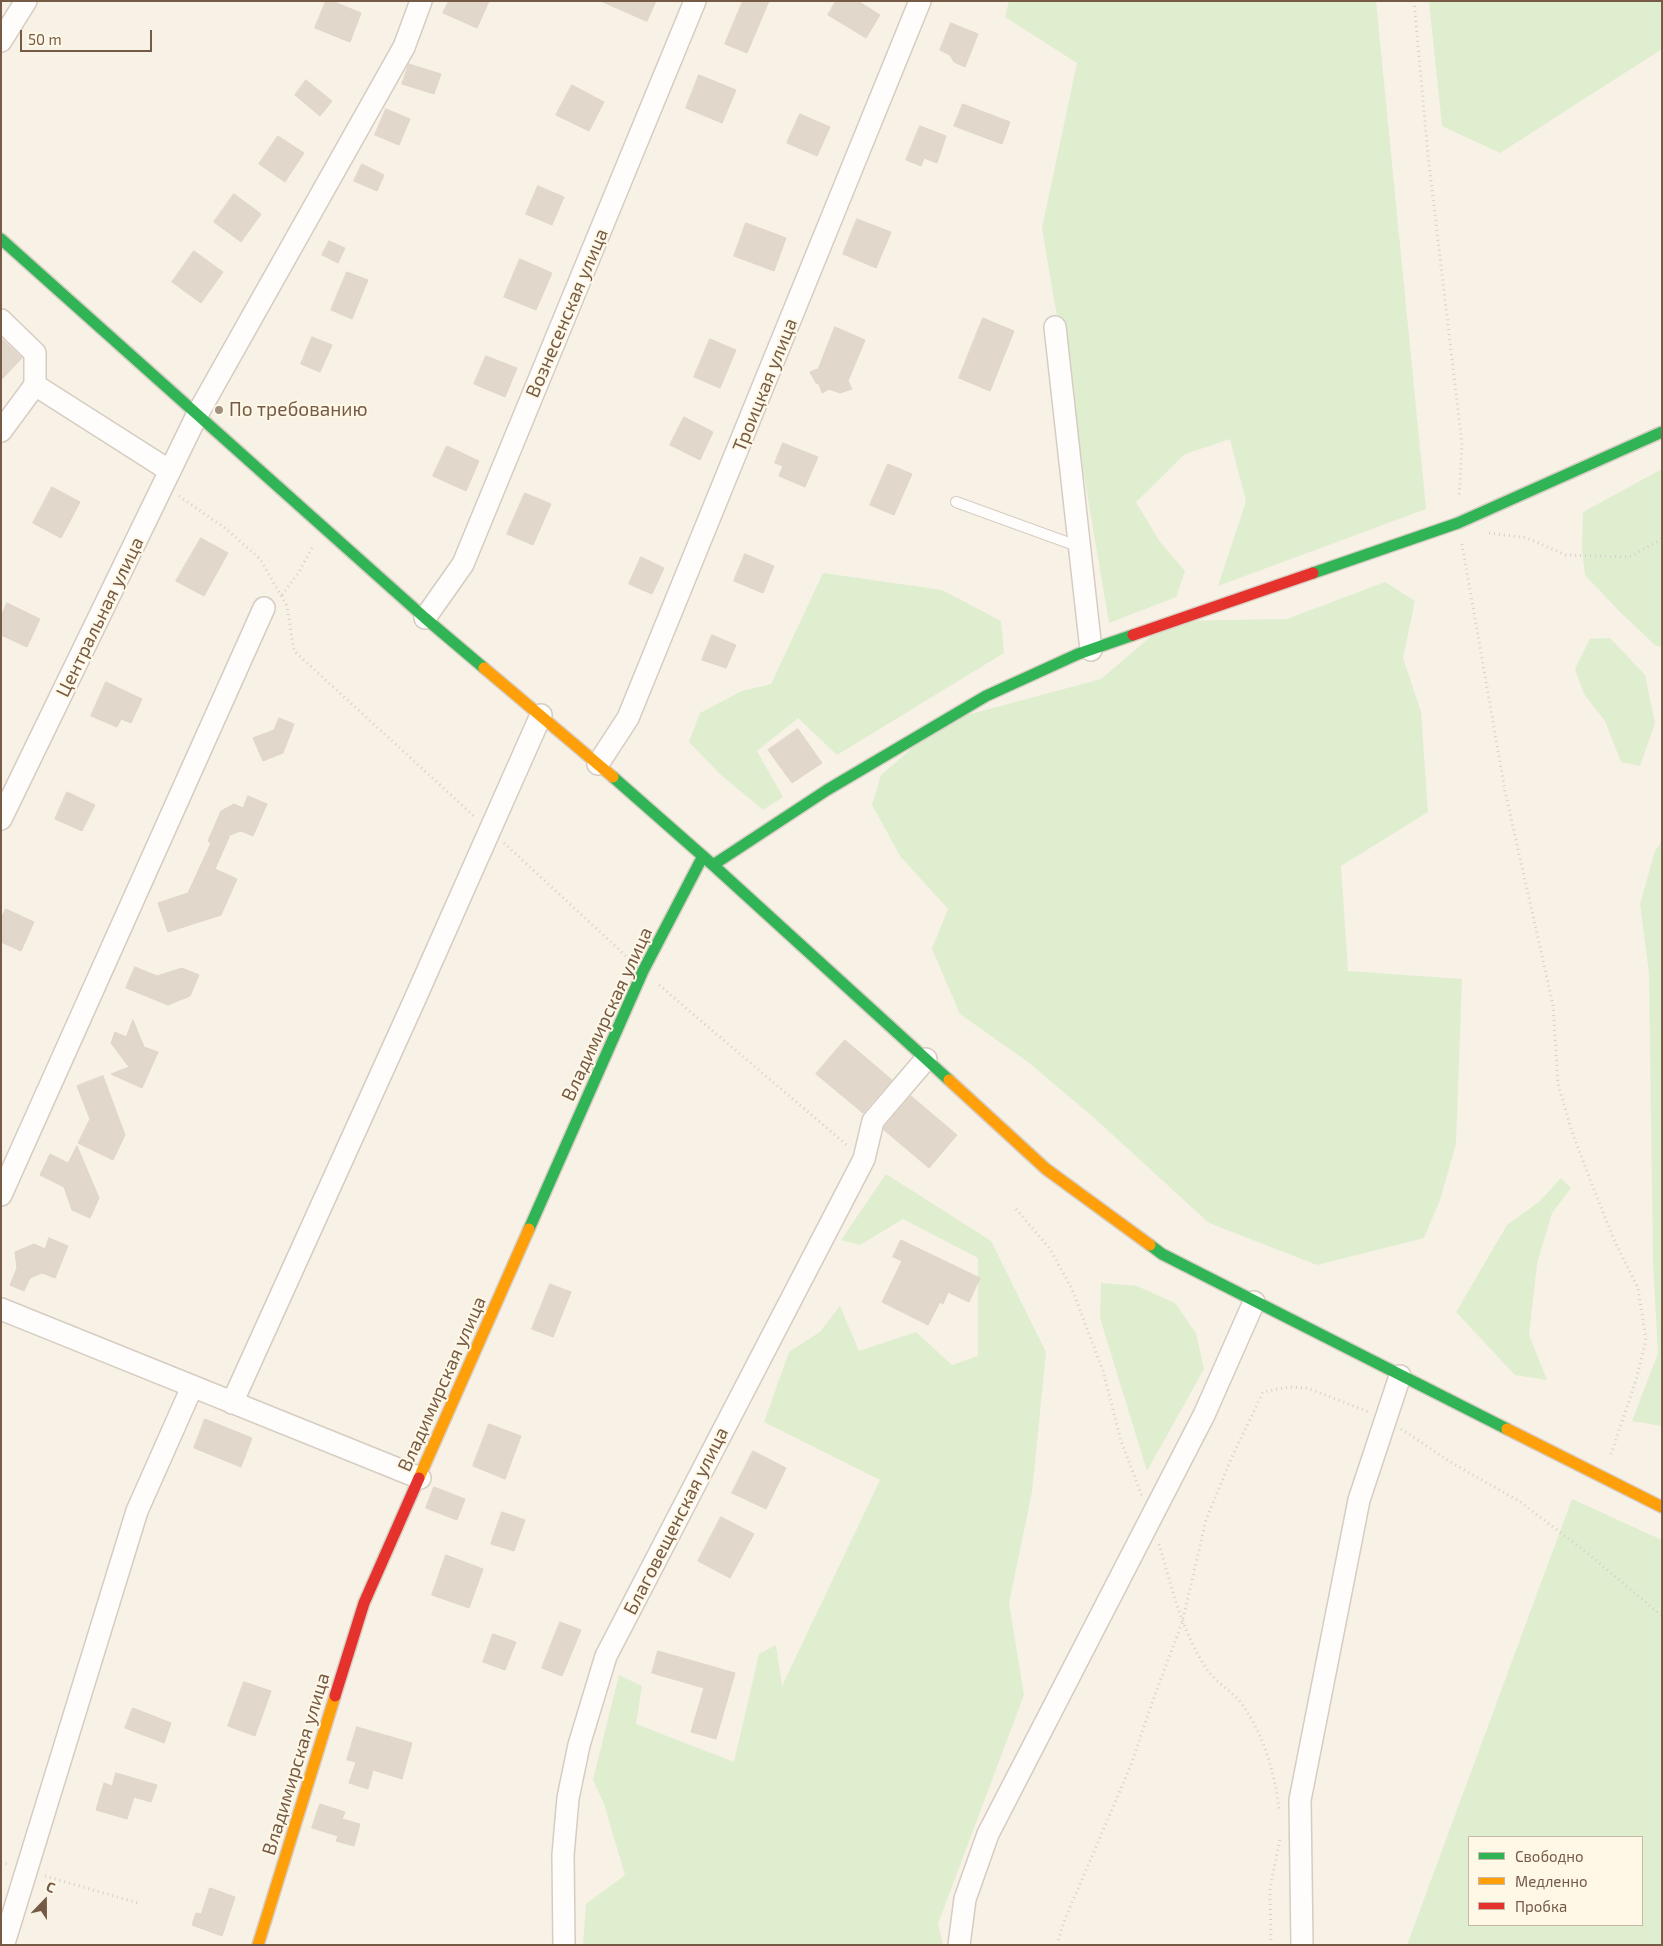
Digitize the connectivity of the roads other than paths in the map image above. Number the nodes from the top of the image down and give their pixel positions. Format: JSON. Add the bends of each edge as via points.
{"nodes":[{"id":1,"x":26,"y":1,"type":"edge"},
{"id":2,"x":421,"y":1,"type":"edge"},
{"id":3,"x":695,"y":1,"type":"edge"},
{"id":4,"x":920,"y":1,"type":"edge"},
{"id":5,"x":1,"y":41,"type":"edge"},
{"id":6,"x":1,"y":239,"type":"edge"},
{"id":7,"x":1,"y":320,"type":"edge"},
{"id":8,"x":1055,"y":327,"type":"dead end"},
{"id":9,"x":35,"y":385,"type":"junction"},
{"id":10,"x":198,"y":413,"type":"junction"},
{"id":11,"x":1,"y":431,"type":"edge"},
{"id":12,"x":1662,"y":432,"type":"edge"},
{"id":13,"x":170,"y":471,"type":"junction"},
{"id":14,"x":956,"y":502,"type":"dead end"},
{"id":15,"x":1080,"y":547,"type":"junction"},
{"id":16,"x":264,"y":608,"type":"dead end"},
{"id":17,"x":425,"y":618,"type":"junction"},
{"id":18,"x":1091,"y":650,"type":"junction"},
{"id":19,"x":540,"y":715,"type":"junction"},
{"id":20,"x":598,"y":764,"type":"junction"},
{"id":21,"x":1,"y":819,"type":"edge"},
{"id":22,"x":703,"y":856,"type":"junction"},
{"id":23,"x":713,"y":864,"type":"junction"},
{"id":24,"x":926,"y":1060,"type":"junction"},
{"id":25,"x":1,"y":1195,"type":"edge"},
{"id":26,"x":1254,"y":1302,"type":"junction"},
{"id":27,"x":1,"y":1309,"type":"edge"},
{"id":28,"x":1400,"y":1376,"type":"junction"},
{"id":29,"x":192,"y":1387,"type":"junction"},
{"id":30,"x":232,"y":1402,"type":"junction"},
{"id":31,"x":420,"y":1478,"type":"junction"},
{"id":32,"x":1662,"y":1507,"type":"edge"},
{"id":33,"x":5,"y":1940,"type":"dead end"},
{"id":34,"x":258,"y":1945,"type":"edge"},
{"id":35,"x":564,"y":1945,"type":"edge"},
{"id":36,"x":959,"y":1945,"type":"edge"},
{"id":37,"x":1302,"y":1945,"type":"edge"}],
"edges":[{"from":1,"to":5,"type":"street"},
{"from":2,"to":10,"type":"street","name":"Центральная улица","via":[[404,48]]},
{"from":3,"to":17,"type":"street","name":"Вознесенская улица","via":[[463,564]]},
{"from":4,"to":20,"type":"street","name":"Троицкая улица","via":[[628,718]]},
{"from":6,"to":10,"type":"street"},
{"from":7,"to":9,"type":"street","via":[[36,353]]},
{"from":8,"to":15,"type":"street"},
{"from":9,"to":11,"type":"street"},
{"from":9,"to":13,"type":"street"},
{"from":10,"to":13,"type":"street","name":"Центральная улица"},
{"from":10,"to":17,"type":"street"},
{"from":12,"to":18,"type":"street","via":[[1458,523]]},
{"from":13,"to":21,"type":"street","name":"Центральная улица"},
{"from":14,"to":15,"type":"lane"},
{"from":15,"to":18,"type":"street"},
{"from":16,"to":25,"type":"street"},
{"from":17,"to":19,"type":"street"},
{"from":18,"to":23,"type":"street","via":[[986,696],[827,790]]},
{"from":19,"to":20,"type":"street"},
{"from":19,"to":30,"type":"street"},
{"from":20,"to":22,"type":"street"},
{"from":22,"to":23,"type":"street"},
{"from":22,"to":31,"type":"street","name":"Владимирская улица","via":[[643,972]]},
{"from":23,"to":24,"type":"street"},
{"from":24,"to":26,"type":"street","via":[[1046,1169],[1162,1254]]},
{"from":24,"to":35,"type":"street","name":"Благовещенская улица","via":[[873,1121],[864,1159],[606,1656],[579,1745],[568,1798],[563,1855]]},
{"from":26,"to":28,"type":"street"},
{"from":26,"to":36,"type":"street","via":[[1204,1415],[988,1834],[965,1899]]},
{"from":27,"to":29,"type":"street"},
{"from":28,"to":32,"type":"street"},
{"from":28,"to":37,"type":"street","via":[[1359,1500],[1300,1800]]},
{"from":29,"to":30,"type":"street"},
{"from":29,"to":33,"type":"street","via":[[137,1511]]},
{"from":30,"to":31,"type":"street"},
{"from":31,"to":34,"type":"street","name":"Владимирская улица","via":[[364,1603]]}]}
